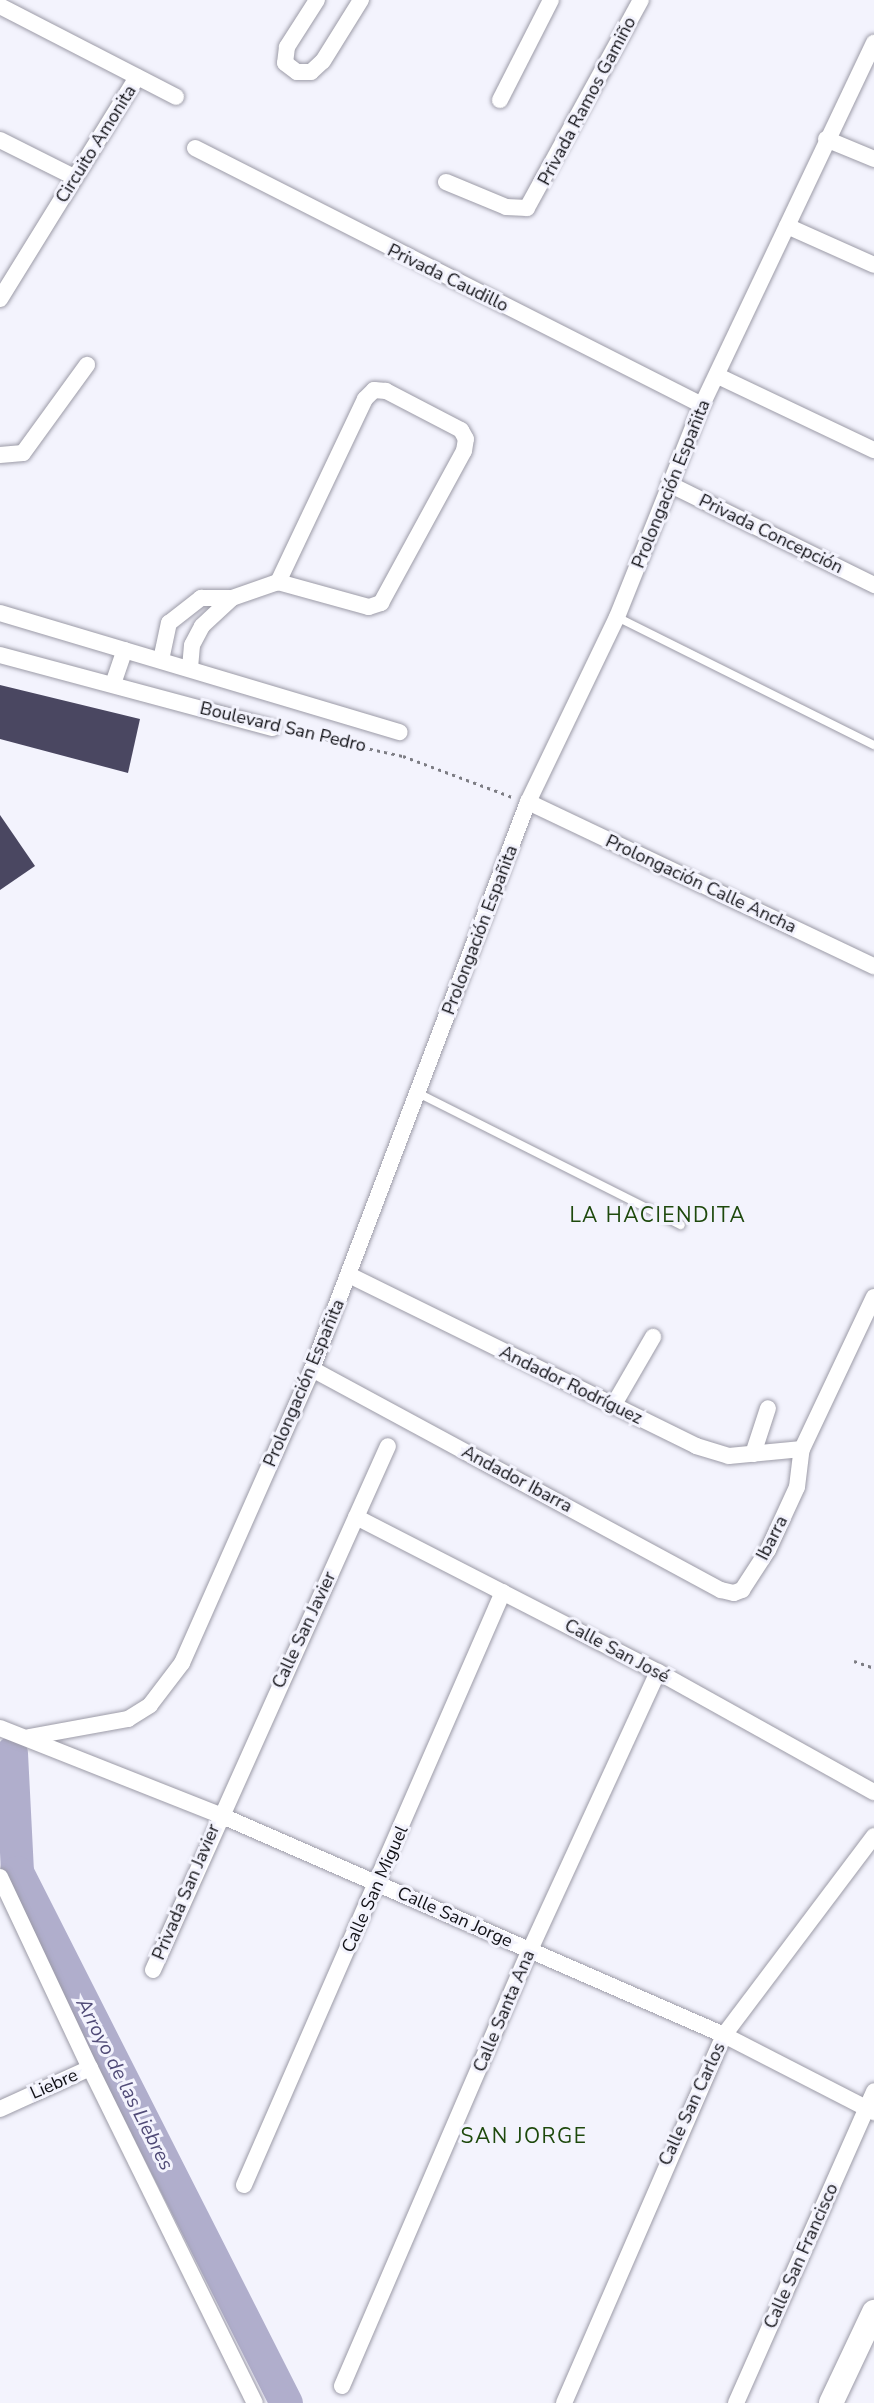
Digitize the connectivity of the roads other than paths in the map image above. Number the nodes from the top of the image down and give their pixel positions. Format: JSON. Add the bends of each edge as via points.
{"nodes":[{"id":1,"x":317,"y":0,"type":"edge"},
{"id":2,"x":361,"y":0,"type":"edge"},
{"id":3,"x":551,"y":0,"type":"edge"},
{"id":4,"x":641,"y":0,"type":"edge"},
{"id":5,"x":0,"y":6,"type":"edge"},
{"id":6,"x":874,"y":43,"type":"edge"},
{"id":7,"x":137,"y":77,"type":"junction"},
{"id":8,"x":176,"y":97,"type":"dead end"},
{"id":9,"x":500,"y":100,"type":"dead end"},
{"id":10,"x":826,"y":139,"type":"junction"},
{"id":11,"x":0,"y":140,"type":"edge"},
{"id":12,"x":195,"y":148,"type":"dead end"},
{"id":13,"x":874,"y":159,"type":"edge"},
{"id":14,"x":75,"y":177,"type":"junction"},
{"id":15,"x":446,"y":182,"type":"dead end"},
{"id":16,"x":787,"y":226,"type":"junction"},
{"id":17,"x":874,"y":265,"type":"edge"},
{"id":18,"x":5,"y":278,"type":"edge"},
{"id":19,"x":0,"y":298,"type":"edge"},
{"id":20,"x":87,"y":364,"type":"dead end"},
{"id":21,"x":718,"y":376,"type":"junction"},
{"id":22,"x":702,"y":405,"type":"junction"},
{"id":23,"x":874,"y":450,"type":"edge"},
{"id":24,"x":0,"y":455,"type":"edge"},
{"id":25,"x":669,"y":484,"type":"junction"},
{"id":26,"x":278,"y":582,"type":"junction"},
{"id":27,"x":874,"y":585,"type":"edge"},
{"id":28,"x":232,"y":598,"type":"junction"},
{"id":29,"x":0,"y":613,"type":"edge"},
{"id":30,"x":617,"y":617,"type":"junction"},
{"id":31,"x":125,"y":650,"type":"junction"},
{"id":32,"x":0,"y":655,"type":"edge"},
{"id":33,"x":161,"y":660,"type":"junction"},
{"id":34,"x":190,"y":668,"type":"junction"},
{"id":35,"x":112,"y":684,"type":"junction"},
{"id":36,"x":272,"y":729,"type":"road end"},
{"id":37,"x":400,"y":732,"type":"dead end"},
{"id":38,"x":874,"y":745,"type":"edge"},
{"id":39,"x":528,"y":802,"type":"junction"},
{"id":40,"x":874,"y":966,"type":"edge"},
{"id":41,"x":418,"y":1093,"type":"junction"},
{"id":42,"x":681,"y":1225,"type":"dead end"},
{"id":43,"x":349,"y":1275,"type":"junction"},
{"id":44,"x":874,"y":1297,"type":"edge"},
{"id":45,"x":653,"y":1337,"type":"dead end"},
{"id":46,"x":312,"y":1369,"type":"junction"},
{"id":47,"x":613,"y":1406,"type":"junction"},
{"id":48,"x":768,"y":1408,"type":"dead end"},
{"id":49,"x":388,"y":1446,"type":"dead end"},
{"id":50,"x":753,"y":1454,"type":"junction"},
{"id":51,"x":802,"y":1455,"type":"junction"},
{"id":52,"x":356,"y":1517,"type":"junction"},
{"id":53,"x":721,"y":1590,"type":"joint"},
{"id":54,"x":503,"y":1592,"type":"junction"},
{"id":55,"x":658,"y":1672,"type":"junction"},
{"id":56,"x":0,"y":1728,"type":"edge"},
{"id":57,"x":29,"y":1737,"type":"junction"},
{"id":58,"x":874,"y":1792,"type":"edge"},
{"id":59,"x":220,"y":1815,"type":"junction"},
{"id":60,"x":874,"y":1836,"type":"edge"},
{"id":61,"x":0,"y":1877,"type":"edge"},
{"id":62,"x":378,"y":1883,"type":"junction"},
{"id":63,"x":530,"y":1950,"type":"junction"},
{"id":64,"x":153,"y":1970,"type":"dead end"},
{"id":65,"x":724,"y":2035,"type":"junction"},
{"id":66,"x":90,"y":2068,"type":"junction"},
{"id":67,"x":874,"y":2091,"type":"edge"},
{"id":68,"x":0,"y":2109,"type":"edge"},
{"id":69,"x":870,"y":2110,"type":"edge"},
{"id":70,"x":244,"y":2185,"type":"dead end"},
{"id":71,"x":874,"y":2312,"type":"edge"},
{"id":72,"x":342,"y":2386,"type":"dead end"},
{"id":73,"x":255,"y":2403,"type":"edge"},
{"id":74,"x":564,"y":2403,"type":"edge"},
{"id":75,"x":736,"y":2403,"type":"edge"},
{"id":76,"x":831,"y":2403,"type":"edge"}],
"edges":[{"from":1,"to":2,"type":"street","via":[[286,47],[285,63],[297,72],[311,72],[323,61]]},
{"from":3,"to":9,"type":"street"},
{"from":4,"to":15,"type":"street","name":"Privada Ramos Gamiño","via":[[534,201],[518,211]]},
{"from":5,"to":7,"type":"street","name":"Circuito Amonita"},
{"from":6,"to":10,"type":"street","name":"Prolongación Españita"},
{"from":7,"to":8,"type":"street"},
{"from":7,"to":14,"type":"street","name":"Circuito Amonita"},
{"from":10,"to":13,"type":"street"},
{"from":10,"to":16,"type":"street","name":"Prolongación Españita"},
{"from":11,"to":14,"type":"street"},
{"from":12,"to":22,"type":"street","name":"Privada Caudillo"},
{"from":14,"to":18,"type":"street","name":"Circuito Amonita"},
{"from":16,"to":17,"type":"street"},
{"from":16,"to":21,"type":"street","name":"Prolongación Españita"},
{"from":18,"to":19,"type":"street","name":"Circuito Amonita"},
{"from":20,"to":24,"type":"street","via":[[22,453]]},
{"from":21,"to":22,"type":"street","name":"Prolongación Españita"},
{"from":21,"to":23,"type":"street"},
{"from":22,"to":25,"type":"street","name":"Prolongación Españita"},
{"from":25,"to":27,"type":"street","name":"Privada Concepción"},
{"from":25,"to":30,"type":"street","name":"Prolongación Españita"},
{"from":26,"to":26,"type":"street","via":[[369,607],[381,603],[464,451],[466,439],[461,430],[386,391],[374,390],[364,399]]},
{"from":26,"to":28,"type":"street"},
{"from":28,"to":33,"type":"street","via":[[201,598],[177,614],[169,623]]},
{"from":28,"to":34,"type":"street","via":[[202,626],[192,645]]},
{"from":29,"to":31,"type":"street","name":"Boulevard San Pedro"},
{"from":30,"to":38,"type":"lane"},
{"from":30,"to":39,"type":"street","name":"Prolongación Españita"},
{"from":31,"to":33,"type":"street","name":"Boulevard San Pedro"},
{"from":31,"to":35,"type":"street"},
{"from":32,"to":35,"type":"street","name":"Boulevard San Pedro"},
{"from":33,"to":34,"type":"street","name":"Boulevard San Pedro"},
{"from":34,"to":37,"type":"street","name":"Boulevard San Pedro"},
{"from":35,"to":36,"type":"street","name":"Boulevard San Pedro"},
{"from":39,"to":40,"type":"street","name":"Prolongación Calle Ancha"},
{"from":39,"to":41,"type":"street","name":"Prolongación Españita"},
{"from":41,"to":42,"type":"lane"},
{"from":41,"to":43,"type":"street","name":"Prolongación Españita"},
{"from":43,"to":46,"type":"street","name":"Prolongación Españita"},
{"from":43,"to":47,"type":"street","name":"Andador Rodríguez"},
{"from":44,"to":51,"type":"street"},
{"from":45,"to":47,"type":"street"},
{"from":46,"to":53,"type":"street","name":"Andador Ibarra"},
{"from":46,"to":57,"type":"street","name":"Prolongación Españita","via":[[182,1663],[166,1686],[150,1705],[128,1719]]},
{"from":47,"to":50,"type":"street","name":"Andador Rodríguez","via":[[716,1453]]},
{"from":48,"to":50,"type":"street"},
{"from":49,"to":52,"type":"street","name":"Calle San Javier"},
{"from":50,"to":51,"type":"street","name":"Andador Rodríguez"},
{"from":51,"to":53,"type":"street","name":"Ibarra","via":[[797,1487],[748,1582],[734,1593]]},
{"from":52,"to":54,"type":"street","name":"Calle San José"},
{"from":52,"to":59,"type":"street","name":"Calle San Javier"},
{"from":54,"to":55,"type":"street","name":"Calle San José"},
{"from":54,"to":62,"type":"street","name":"Calle San Miguel"},
{"from":55,"to":58,"type":"street","name":"Calle San José"},
{"from":55,"to":63,"type":"street","name":"Calle Santa Ana"},
{"from":56,"to":57,"type":"street","name":"Calle San Jorge"},
{"from":57,"to":59,"type":"street","name":"Calle San Jorge"},
{"from":59,"to":62,"type":"street","name":"Calle San Jorge"},
{"from":59,"to":64,"type":"street","name":"Privada San Javier"},
{"from":60,"to":65,"type":"street","name":"Calle San Carlos"},
{"from":61,"to":66,"type":"street"},
{"from":62,"to":63,"type":"street","name":"Calle San Jorge"},
{"from":62,"to":70,"type":"street","name":"Calle San Miguel"},
{"from":63,"to":65,"type":"street","name":"Calle San Jorge"},
{"from":63,"to":72,"type":"street","name":"Calle Santa Ana"},
{"from":65,"to":69,"type":"street","name":"Calle San Jorge"},
{"from":65,"to":74,"type":"street","name":"Calle San Carlos"},
{"from":66,"to":68,"type":"street","name":"Liebre"},
{"from":66,"to":73,"type":"street","name":"Liebre"},
{"from":67,"to":69,"type":"street","name":"Calle San Francisco"},
{"from":69,"to":75,"type":"street","name":"Calle San Francisco"},
{"from":71,"to":76,"type":"main road"}]}
